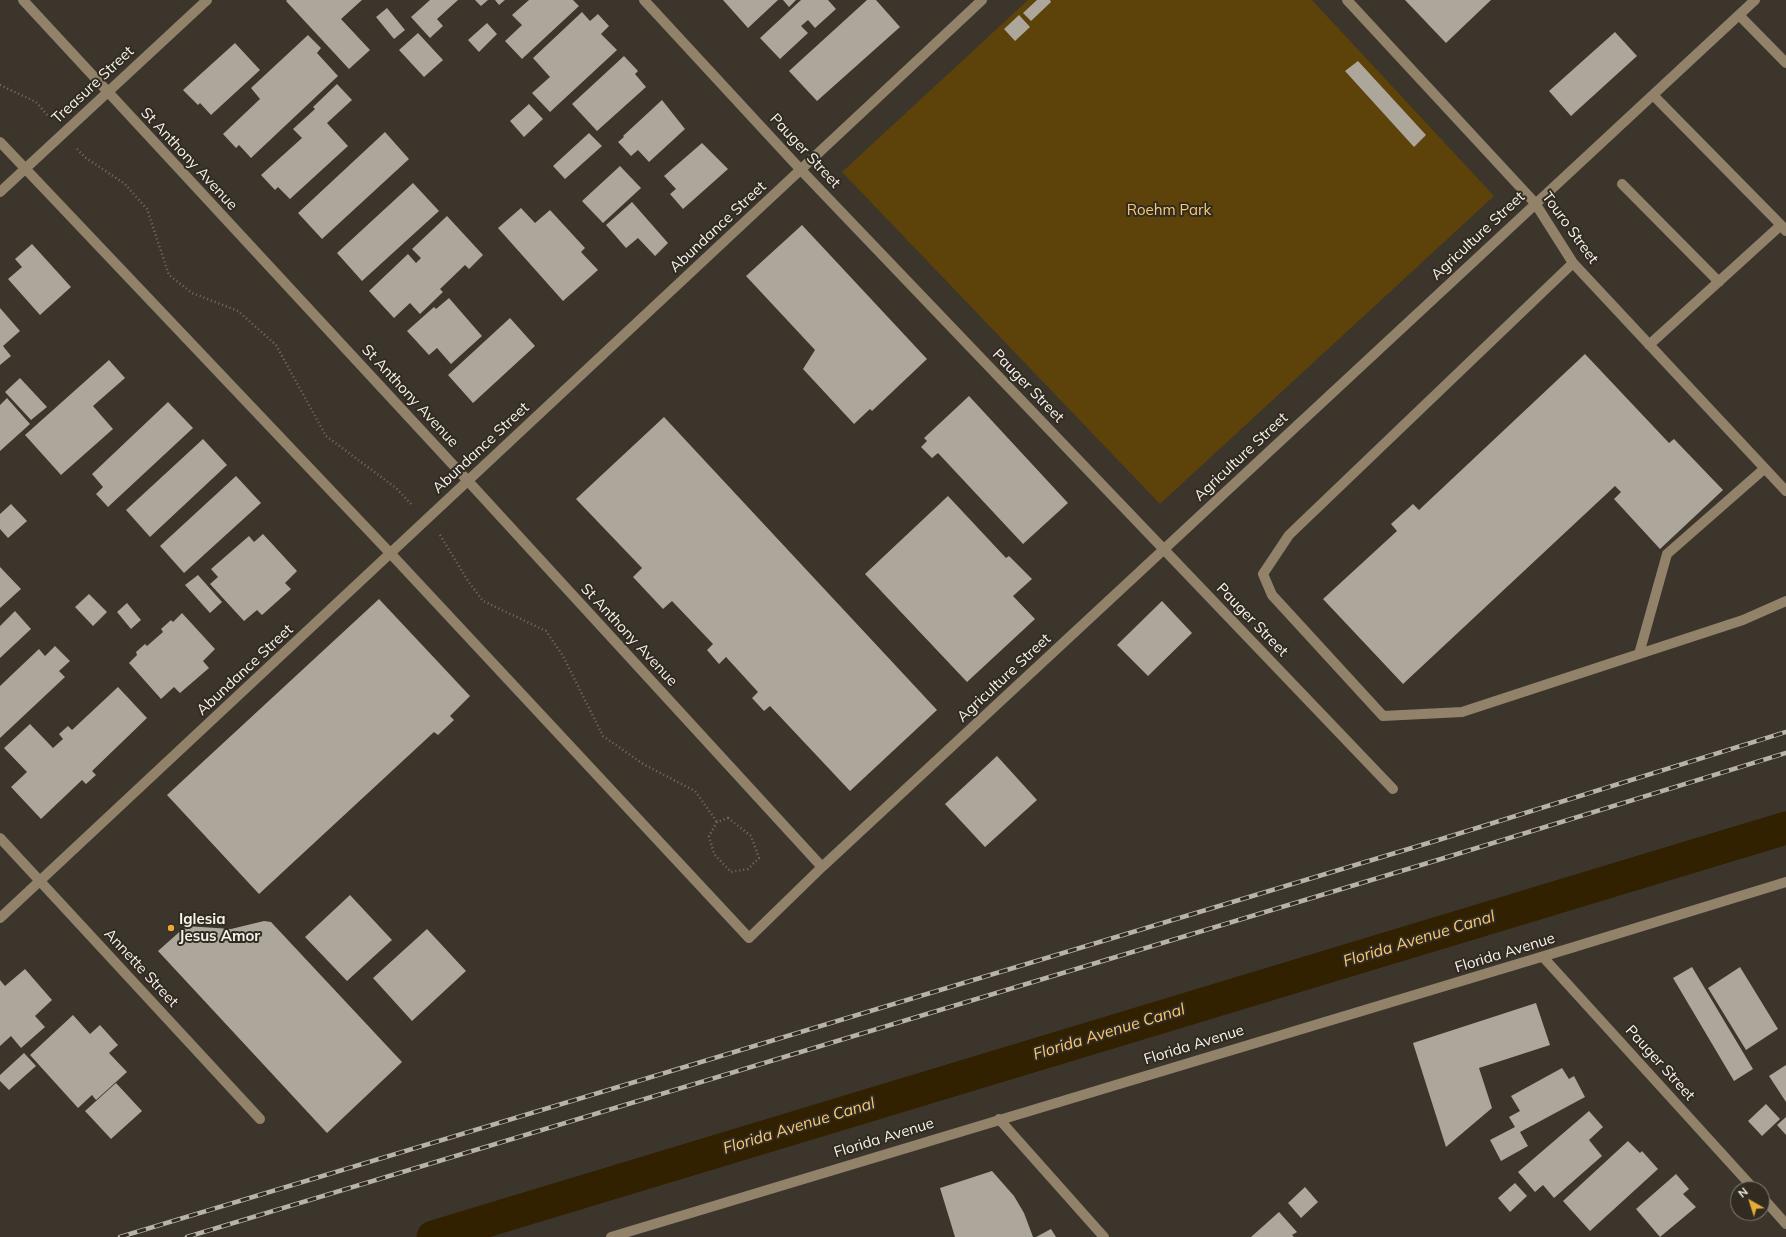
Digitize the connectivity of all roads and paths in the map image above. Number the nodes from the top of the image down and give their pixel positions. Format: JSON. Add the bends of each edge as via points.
{"nodes":[{"id":1,"x":23,"y":0,"type":"edge"},
{"id":2,"x":207,"y":0,"type":"edge"},
{"id":3,"x":644,"y":0,"type":"edge"},
{"id":4,"x":982,"y":0,"type":"edge"},
{"id":5,"x":1347,"y":0,"type":"edge"},
{"id":6,"x":1755,"y":0,"type":"edge"},
{"id":7,"x":1739,"y":15,"type":"junction"},
{"id":8,"x":1786,"y":63,"type":"edge"},
{"id":9,"x":0,"y":85,"type":"edge"},
{"id":10,"x":107,"y":92,"type":"junction"},
{"id":11,"x":1653,"y":95,"type":"junction"},
{"id":12,"x":64,"y":133,"type":"junction"},
{"id":13,"x":0,"y":142,"type":"edge"},
{"id":14,"x":25,"y":169,"type":"junction"},
{"id":15,"x":801,"y":170,"type":"junction"},
{"id":16,"x":1622,"y":184,"type":"dead end"},
{"id":17,"x":0,"y":192,"type":"edge"},
{"id":18,"x":1535,"y":203,"type":"junction"},
{"id":19,"x":1783,"y":228,"type":"edge"},
{"id":20,"x":1573,"y":263,"type":"junction"},
{"id":21,"x":1719,"y":282,"type":"junction"},
{"id":22,"x":1649,"y":345,"type":"junction"},
{"id":23,"x":1764,"y":470,"type":"junction"},
{"id":24,"x":468,"y":481,"type":"junction"},
{"id":25,"x":1786,"y":491,"type":"edge"},
{"id":26,"x":426,"y":520,"type":"junction"},
{"id":27,"x":1164,"y":549,"type":"junction"},
{"id":28,"x":391,"y":554,"type":"junction"},
{"id":29,"x":1786,"y":600,"type":"edge"},
{"id":30,"x":1639,"y":654,"type":"junction"},
{"id":31,"x":1393,"y":789,"type":"dead end"},
{"id":32,"x":717,"y":822,"type":"junction"},
{"id":33,"x":0,"y":838,"type":"edge"},
{"id":34,"x":822,"y":867,"type":"junction"},
{"id":35,"x":40,"y":881,"type":"junction"},
{"id":36,"x":1786,"y":882,"type":"edge"},
{"id":37,"x":0,"y":918,"type":"edge"},
{"id":38,"x":1543,"y":957,"type":"junction"},
{"id":39,"x":260,"y":1119,"type":"dead end"},
{"id":40,"x":999,"y":1119,"type":"junction"},
{"id":41,"x":1747,"y":1181,"type":"edge"},
{"id":42,"x":1770,"y":1206,"type":"edge"},
{"id":43,"x":1786,"y":1224,"type":"edge"},
{"id":44,"x":611,"y":1237,"type":"edge"},
{"id":45,"x":1104,"y":1237,"type":"edge"}],
"edges":[{"from":1,"to":10,"type":"street","name":"St Anthony Avenue"},
{"from":2,"to":10,"type":"street","name":"Treasure Street"},
{"from":3,"to":15,"type":"street","name":"Pauger Street"},
{"from":4,"to":15,"type":"street","name":"Abundance Street"},
{"from":5,"to":18,"type":"street","name":"Touro Street"},
{"from":6,"to":7,"type":"street","name":"Agriculture Street"},
{"from":7,"to":8,"type":"street"},
{"from":7,"to":11,"type":"street","name":"Agriculture Street"},
{"from":9,"to":12,"type":"path","via":[[36,102]]},
{"from":10,"to":12,"type":"street","name":"Treasure Street"},
{"from":10,"to":24,"type":"street","name":"St Anthony Avenue"},
{"from":11,"to":18,"type":"street","name":"Agriculture Street"},
{"from":11,"to":19,"type":"street"},
{"from":12,"to":14,"type":"street","name":"Treasure Street"},
{"from":12,"to":26,"type":"path","via":[[86,158],[125,184],[147,209],[169,275],[192,293],[238,311],[276,345],[326,436],[396,488]]},
{"from":13,"to":14,"type":"street"},
{"from":14,"to":17,"type":"street","name":"Treasure Street"},
{"from":14,"to":28,"type":"street"},
{"from":15,"to":24,"type":"street","name":"Abundance Street"},
{"from":15,"to":27,"type":"street","name":"Pauger Street"},
{"from":16,"to":21,"type":"street"},
{"from":18,"to":20,"type":"street","name":"Touro Street"},
{"from":18,"to":27,"type":"street","name":"Agriculture Street"},
{"from":19,"to":21,"type":"street"},
{"from":20,"to":22,"type":"street","name":"Touro Street"},
{"from":20,"to":30,"type":"street","via":[[1289,535],[1262,574],[1272,595],[1383,716],[1462,712]]},
{"from":21,"to":22,"type":"street"},
{"from":22,"to":23,"type":"street","name":"Touro Street"},
{"from":23,"to":25,"type":"street","name":"Touro Street"},
{"from":23,"to":30,"type":"street","via":[[1667,554]]},
{"from":24,"to":26,"type":"street","name":"Abundance Street"},
{"from":24,"to":34,"type":"street","name":"St Anthony Avenue"},
{"from":26,"to":28,"type":"street","name":"Abundance Street"},
{"from":26,"to":32,"type":"path","via":[[443,539],[483,601],[546,631],[563,656],[603,736],[643,764],[695,791]]},
{"from":27,"to":31,"type":"street","name":"Pauger Street"},
{"from":27,"to":34,"type":"street","name":"Agriculture Street"},
{"from":28,"to":34,"type":"street","name":"Agriculture Street","via":[[749,938]]},
{"from":28,"to":35,"type":"street","name":"Abundance Street"},
{"from":29,"to":30,"type":"street","via":[[1743,620]]},
{"from":32,"to":32,"type":"path","via":[[710,836],[714,854],[731,872],[748,869],[759,858],[751,836],[728,818]]},
{"from":33,"to":35,"type":"street","name":"Annette Street"},
{"from":35,"to":37,"type":"street","name":"Abundance Street"},
{"from":35,"to":39,"type":"street","name":"Annette Street"},
{"from":36,"to":38,"type":"street","name":"Florida Avenue"},
{"from":38,"to":40,"type":"street","name":"Florida Avenue"},
{"from":38,"to":41,"type":"street","name":"Pauger Street"},
{"from":40,"to":44,"type":"street","name":"Florida Avenue"},
{"from":40,"to":45,"type":"street"},
{"from":42,"to":43,"type":"street"}]}
